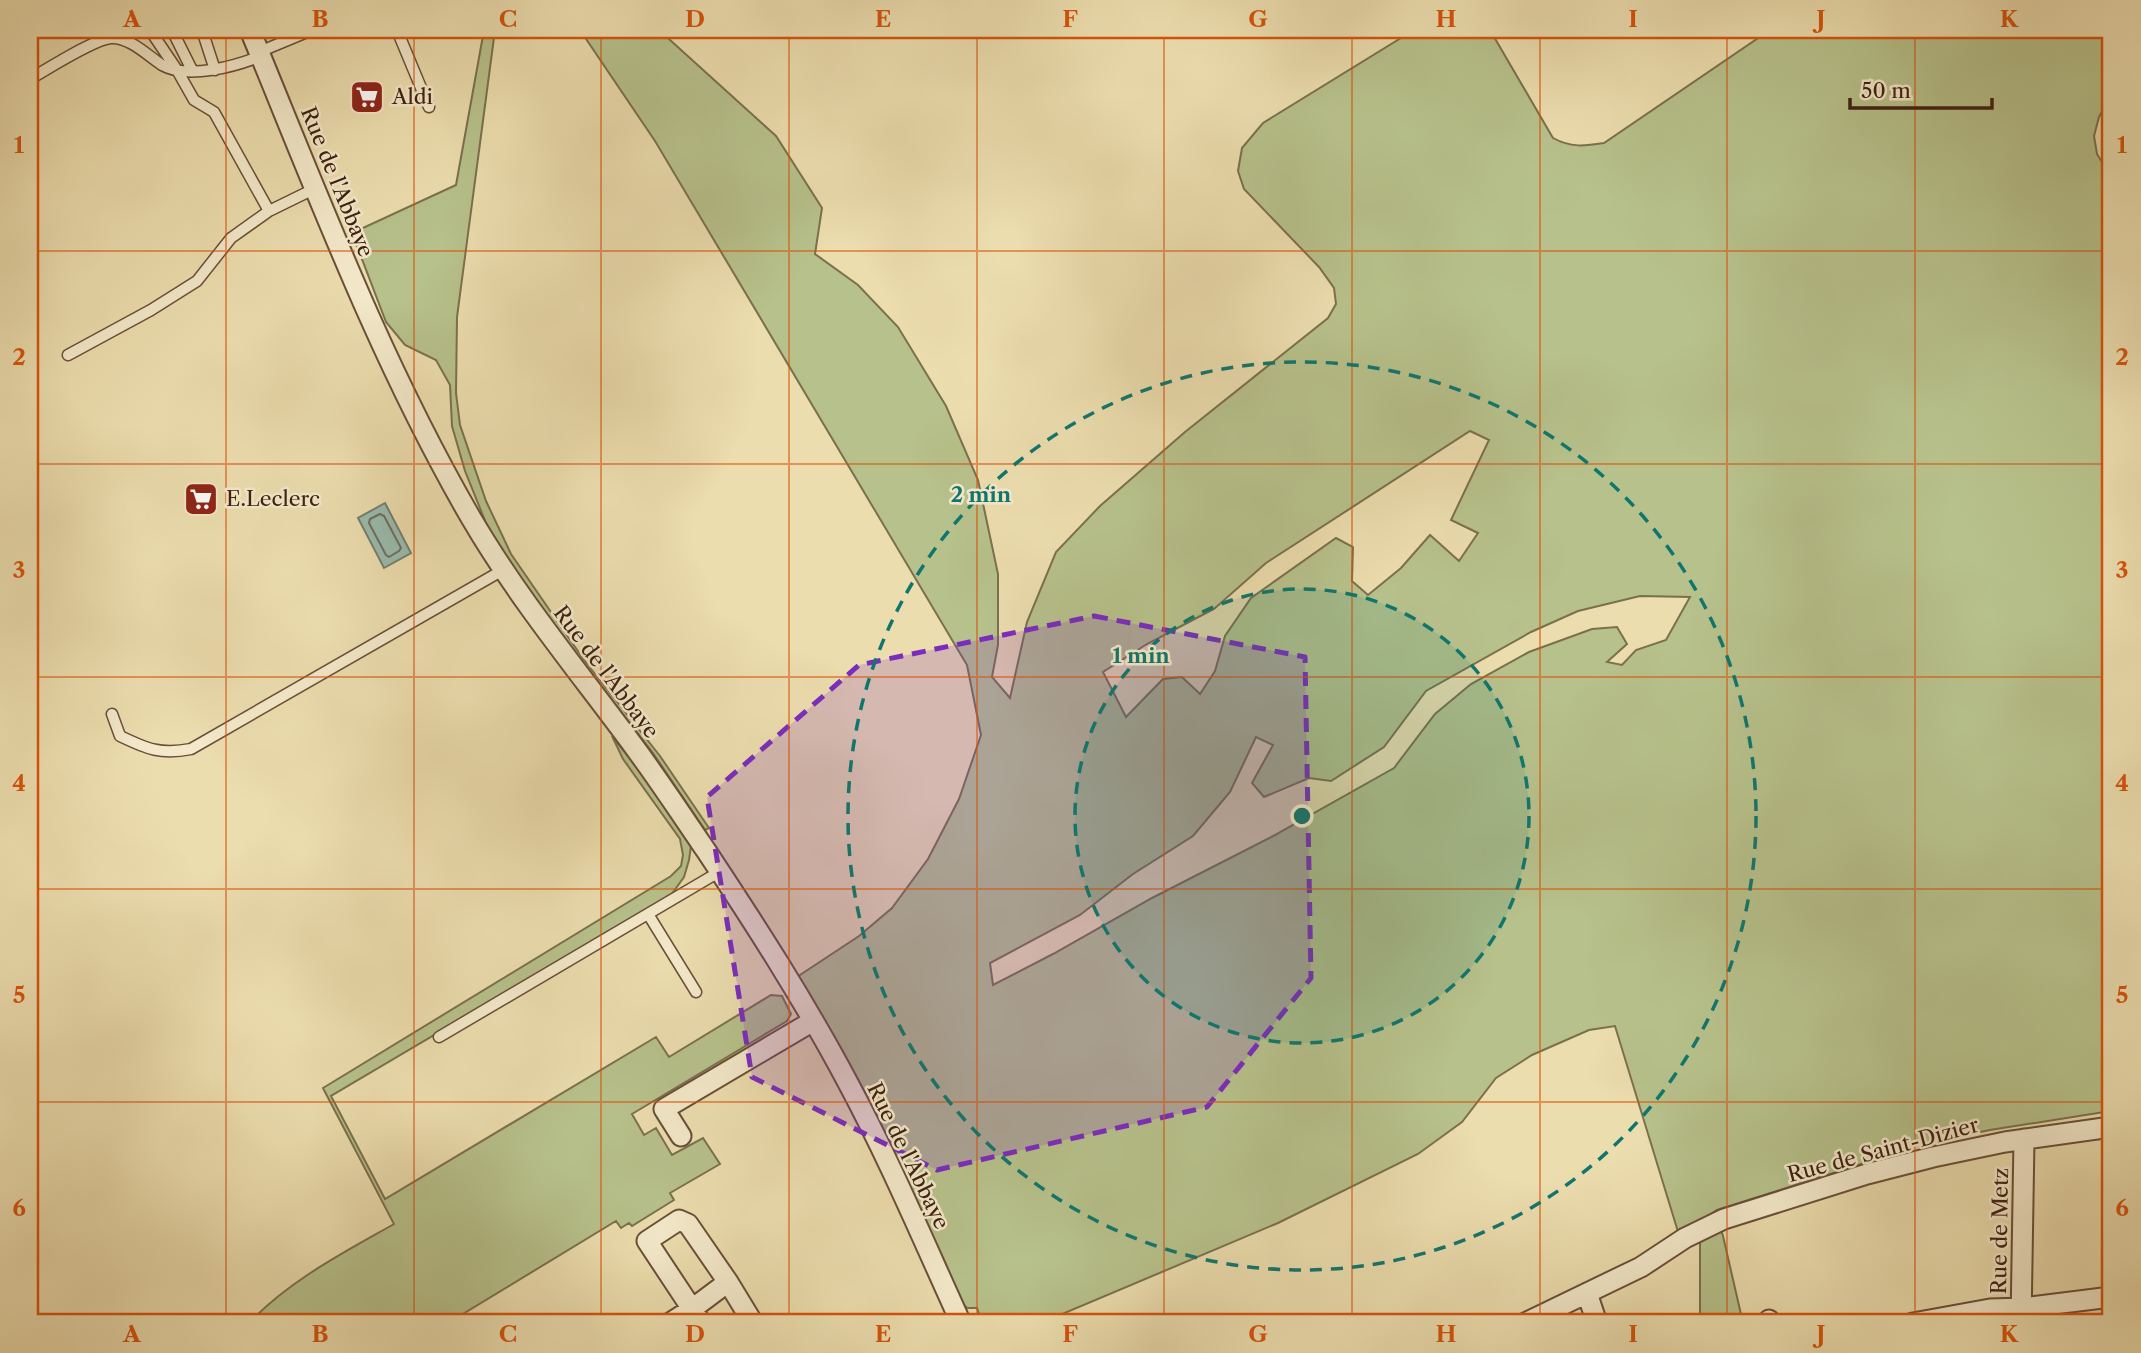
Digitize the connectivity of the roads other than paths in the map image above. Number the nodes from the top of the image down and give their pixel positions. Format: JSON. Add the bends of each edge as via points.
{"nodes":[{"id":1,"x":150,"y":30,"type":"edge"},
{"id":2,"x":172,"y":30,"type":"edge"},
{"id":3,"x":202,"y":30,"type":"edge"},
{"id":4,"x":250,"y":30,"type":"edge"},
{"id":5,"x":312,"y":30,"type":"edge"},
{"id":6,"x":397,"y":30,"type":"edge"},
{"id":7,"x":109,"y":34,"type":"edge"},
{"id":8,"x":260,"y":54,"type":"junction"},
{"id":9,"x":177,"y":70,"type":"junction"},
{"id":10,"x":192,"y":70,"type":"junction"},
{"id":11,"x":215,"y":70,"type":"junction"},
{"id":12,"x":31,"y":76,"type":"edge"},
{"id":13,"x":429,"y":107,"type":"dead end"},
{"id":14,"x":316,"y":188,"type":"junction"},
{"id":15,"x":269,"y":211,"type":"junction"},
{"id":16,"x":68,"y":355,"type":"dead end"},
{"id":17,"x":503,"y":569,"type":"junction"},
{"id":18,"x":112,"y":714,"type":"dead end"},
{"id":19,"x":719,"y":872,"type":"junction"},
{"id":20,"x":648,"y":914,"type":"junction"},
{"id":21,"x":696,"y":992,"type":"dead end"},
{"id":22,"x":813,"y":1021,"type":"junction"},
{"id":23,"x":439,"y":1037,"type":"dead end"},
{"id":24,"x":2111,"y":1127,"type":"edge"},
{"id":25,"x":681,"y":1136,"type":"dead end"},
{"id":26,"x":2024,"y":1139,"type":"junction"},
{"id":27,"x":728,"y":1282,"type":"junction"},
{"id":28,"x":1587,"y":1293,"type":"junction"},
{"id":29,"x":2111,"y":1297,"type":"edge"},
{"id":30,"x":697,"y":1316,"type":"edge"},
{"id":31,"x":2021,"y":1316,"type":"edge"},
{"id":32,"x":670,"y":1323,"type":"edge"},
{"id":33,"x":753,"y":1323,"type":"edge"},
{"id":34,"x":961,"y":1323,"type":"edge"},
{"id":35,"x":1525,"y":1323,"type":"edge"},
{"id":36,"x":1597,"y":1323,"type":"edge"},
{"id":37,"x":1913,"y":1323,"type":"edge"}],
"edges":[{"from":1,"to":9,"type":"lane"},
{"from":2,"to":10,"type":"lane"},
{"from":3,"to":11,"type":"lane"},
{"from":4,"to":8,"type":"street","name":"Rue de l'Abbaye"},
{"from":5,"to":8,"type":"lane"},
{"from":6,"to":13,"type":"lane"},
{"from":7,"to":9,"type":"lane"},
{"from":7,"to":12,"type":"lane"},
{"from":8,"to":11,"type":"lane","via":[[234,67]]},
{"from":8,"to":14,"type":"street","name":"Rue de l'Abbaye"},
{"from":9,"to":10,"type":"lane"},
{"from":9,"to":15,"type":"lane","via":[[194,100],[214,112]]},
{"from":10,"to":11,"type":"lane"},
{"from":14,"to":15,"type":"lane"},
{"from":14,"to":17,"type":"street","name":"Rue de l'Abbaye","via":[[329,228],[426,439]]},
{"from":15,"to":16,"type":"lane","via":[[230,238],[197,281]]},
{"from":17,"to":18,"type":"lane","via":[[191,749],[170,753],[145,748],[120,736]]},
{"from":17,"to":19,"type":"street","name":"Rue de l'Abbaye","via":[[636,749]]},
{"from":19,"to":20,"type":"lane"},
{"from":19,"to":22,"type":"street","name":"Rue de l'Abbaye"},
{"from":20,"to":21,"type":"lane"},
{"from":20,"to":23,"type":"lane"},
{"from":22,"to":25,"type":"street","via":[[664,1109]]},
{"from":22,"to":34,"type":"street","name":"Rue de l'Abbaye","via":[[886,1157]]},
{"from":24,"to":26,"type":"street","name":"Rue de Saint-Dizier"},
{"from":26,"to":28,"type":"street","name":"Rue de Saint-Dizier","via":[[1867,1174],[1711,1224],[1641,1267]]},
{"from":26,"to":31,"type":"street","name":"Rue de Metz"},
{"from":27,"to":30,"type":"street"},
{"from":27,"to":30,"type":"street","via":[[688,1224],[679,1220],[647,1241]]},
{"from":27,"to":33,"type":"street"},
{"from":28,"to":35,"type":"street","name":"Rue de Saint-Dizier"},
{"from":28,"to":36,"type":"street"},
{"from":29,"to":31,"type":"street"},
{"from":30,"to":32,"type":"street"},
{"from":31,"to":37,"type":"street","via":[[1990,1309]]}]}
